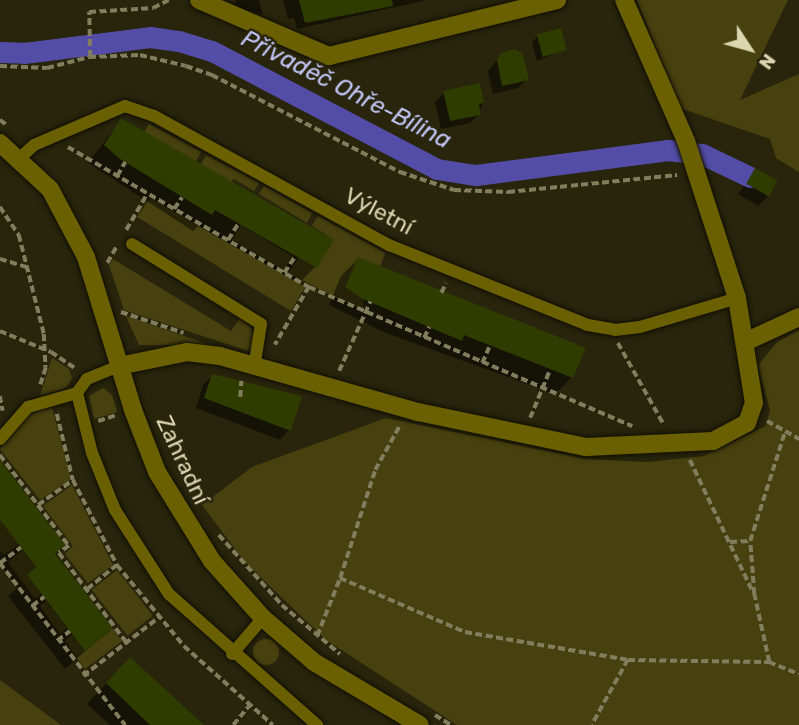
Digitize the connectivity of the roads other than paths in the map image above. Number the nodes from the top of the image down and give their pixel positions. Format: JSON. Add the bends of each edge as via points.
{"nodes":[{"id":1,"x":199,"y":0,"type":"edge"},
{"id":2,"x":557,"y":0,"type":"edge"},
{"id":3,"x":624,"y":0,"type":"edge"},
{"id":4,"x":0,"y":143,"type":"edge"},
{"id":5,"x":20,"y":158,"type":"junction"},
{"id":6,"x":132,"y":244,"type":"dead end"},
{"id":7,"x":737,"y":298,"type":"junction"},
{"id":8,"x":799,"y":317,"type":"edge"},
{"id":9,"x":744,"y":342,"type":"junction"},
{"id":10,"x":119,"y":366,"type":"junction"},
{"id":11,"x":252,"y":366,"type":"junction"},
{"id":12,"x":77,"y":393,"type":"junction"},
{"id":13,"x":0,"y":439,"type":"edge"},
{"id":14,"x":263,"y":618,"type":"junction"},
{"id":15,"x":232,"y":654,"type":"junction"},
{"id":16,"x":425,"y":718,"type":"edge"},
{"id":17,"x":317,"y":725,"type":"edge"}],
"edges":[{"from":1,"to":2,"type":"street","via":[[329,56]]},
{"from":3,"to":7,"type":"street","via":[[686,141]]},
{"from":4,"to":5,"type":"street","name":"Zahradní"},
{"from":5,"to":7,"type":"lane","name":"Výletní","via":[[34,145],[117,107],[132,107],[390,246],[588,325],[615,330],[640,327]]},
{"from":5,"to":10,"type":"street","name":"Zahradní","via":[[50,189],[86,257]]},
{"from":6,"to":11,"type":"lane","via":[[261,324]]},
{"from":7,"to":9,"type":"street"},
{"from":8,"to":9,"type":"street"},
{"from":9,"to":11,"type":"street","via":[[753,413],[729,435],[586,447],[409,409]]},
{"from":10,"to":11,"type":"street","via":[[187,352]]},
{"from":10,"to":12,"type":"lane","via":[[87,379]]},
{"from":10,"to":14,"type":"street","name":"Zahradní","via":[[157,472],[187,526]]},
{"from":12,"to":13,"type":"lane","via":[[28,407]]},
{"from":12,"to":15,"type":"lane","via":[[83,424],[116,510],[141,555],[169,594]]},
{"from":14,"to":15,"type":"lane"},
{"from":14,"to":16,"type":"street","name":"Zahradní","via":[[309,657]]},
{"from":15,"to":17,"type":"lane"}]}
